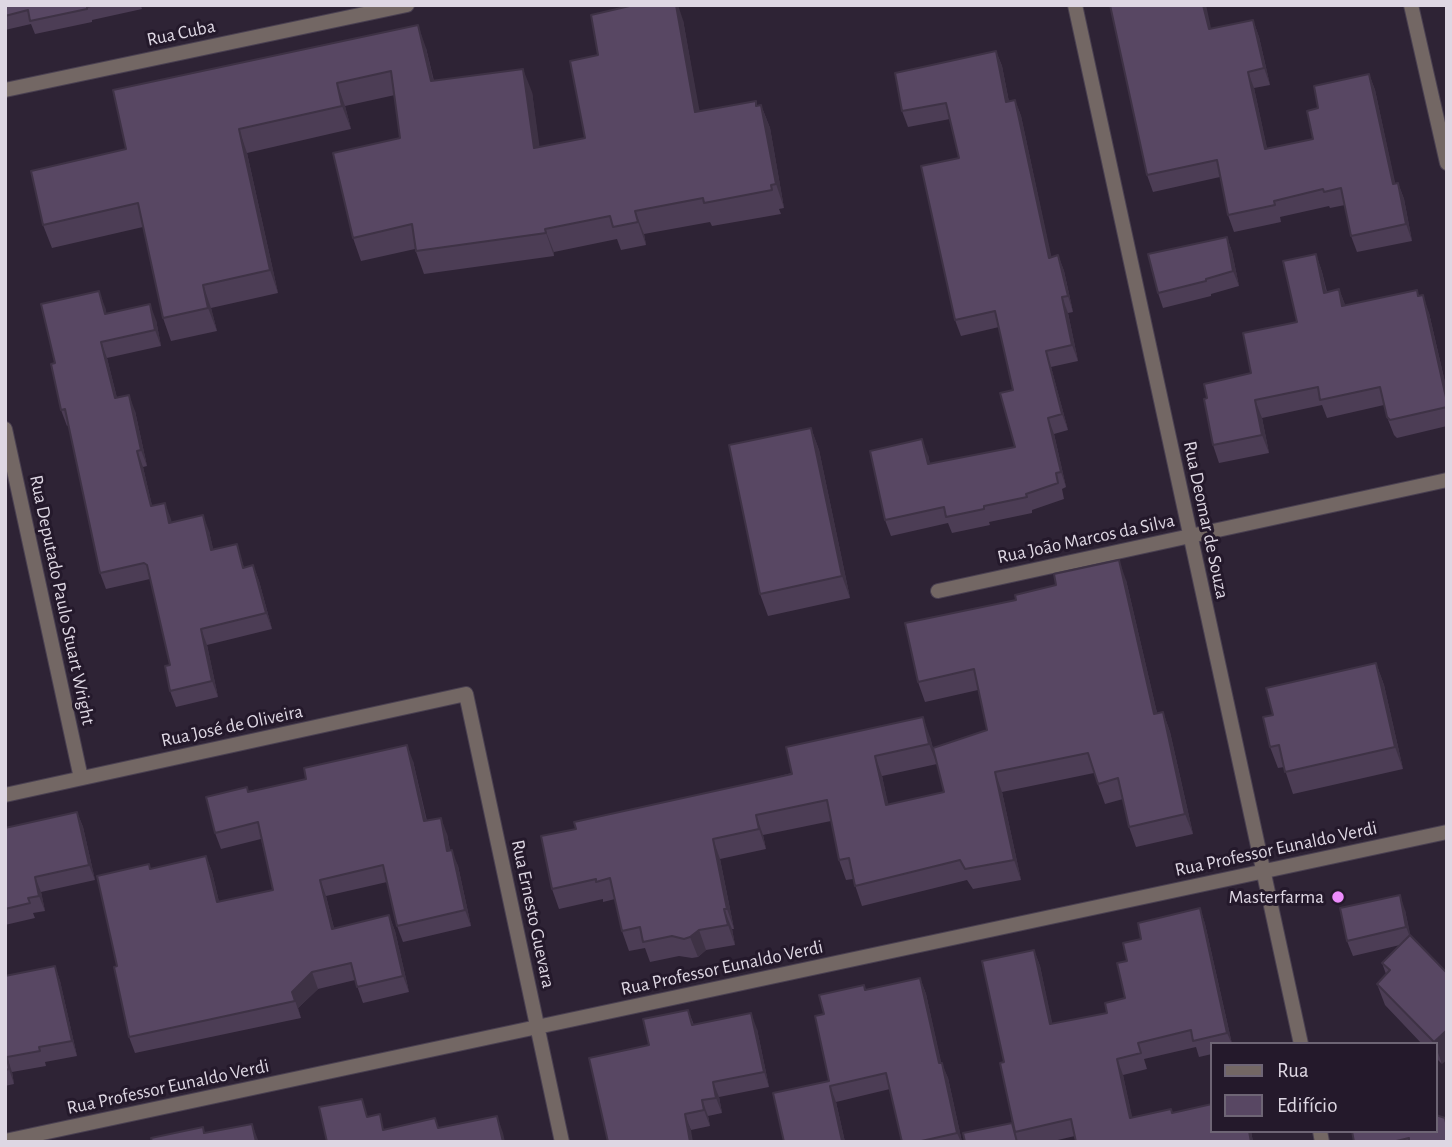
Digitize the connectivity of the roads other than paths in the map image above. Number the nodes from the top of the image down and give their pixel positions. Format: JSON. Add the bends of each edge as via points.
{"nodes":[{"id":1,"x":407,"y":5,"type":"edge"},
{"id":2,"x":1075,"y":5,"type":"edge"},
{"id":3,"x":1411,"y":5,"type":"edge"},
{"id":4,"x":5,"y":90,"type":"edge"},
{"id":5,"x":1447,"y":163,"type":"edge"},
{"id":6,"x":5,"y":429,"type":"edge"},
{"id":7,"x":1447,"y":480,"type":"edge"},
{"id":8,"x":1190,"y":536,"type":"junction"},
{"id":9,"x":938,"y":591,"type":"dead end"},
{"id":10,"x":466,"y":694,"type":"joint"},
{"id":11,"x":81,"y":778,"type":"junction"},
{"id":12,"x":5,"y":795,"type":"edge"},
{"id":13,"x":1447,"y":832,"type":"edge"},
{"id":14,"x":1263,"y":871,"type":"junction"},
{"id":15,"x":537,"y":1027,"type":"junction"},
{"id":16,"x":1301,"y":1042,"type":"edge"},
{"id":17,"x":5,"y":1142,"type":"edge"},
{"id":18,"x":562,"y":1142,"type":"edge"}],
"edges":[{"from":1,"to":4,"type":"street","name":"Rua Cuba"},
{"from":2,"to":8,"type":"street","name":"Rua Deomar de Souza"},
{"from":3,"to":5,"type":"street"},
{"from":6,"to":11,"type":"street","name":"Rua Deputado Paulo Stuart Wright"},
{"from":7,"to":8,"type":"street","name":"Rua João Marcos da Silva"},
{"from":8,"to":9,"type":"street","name":"Rua João Marcos da Silva"},
{"from":8,"to":14,"type":"street","name":"Rua Deomar de Souza"},
{"from":10,"to":11,"type":"street","name":"Rua José de Oliveira"},
{"from":10,"to":15,"type":"street","name":"Rua Ernesto Guevara"},
{"from":11,"to":12,"type":"street","name":"Rua José de Oliveira"},
{"from":13,"to":14,"type":"street","name":"Rua Professor Eunaldo Verdi"},
{"from":14,"to":15,"type":"street","name":"Rua Professor Eunaldo Verdi"},
{"from":14,"to":16,"type":"street","name":"Rua Deomar de Souza"},
{"from":15,"to":17,"type":"street","name":"Rua Professor Eunaldo Verdi"},
{"from":15,"to":18,"type":"street","name":"Rua Ernesto Guevara"}]}
